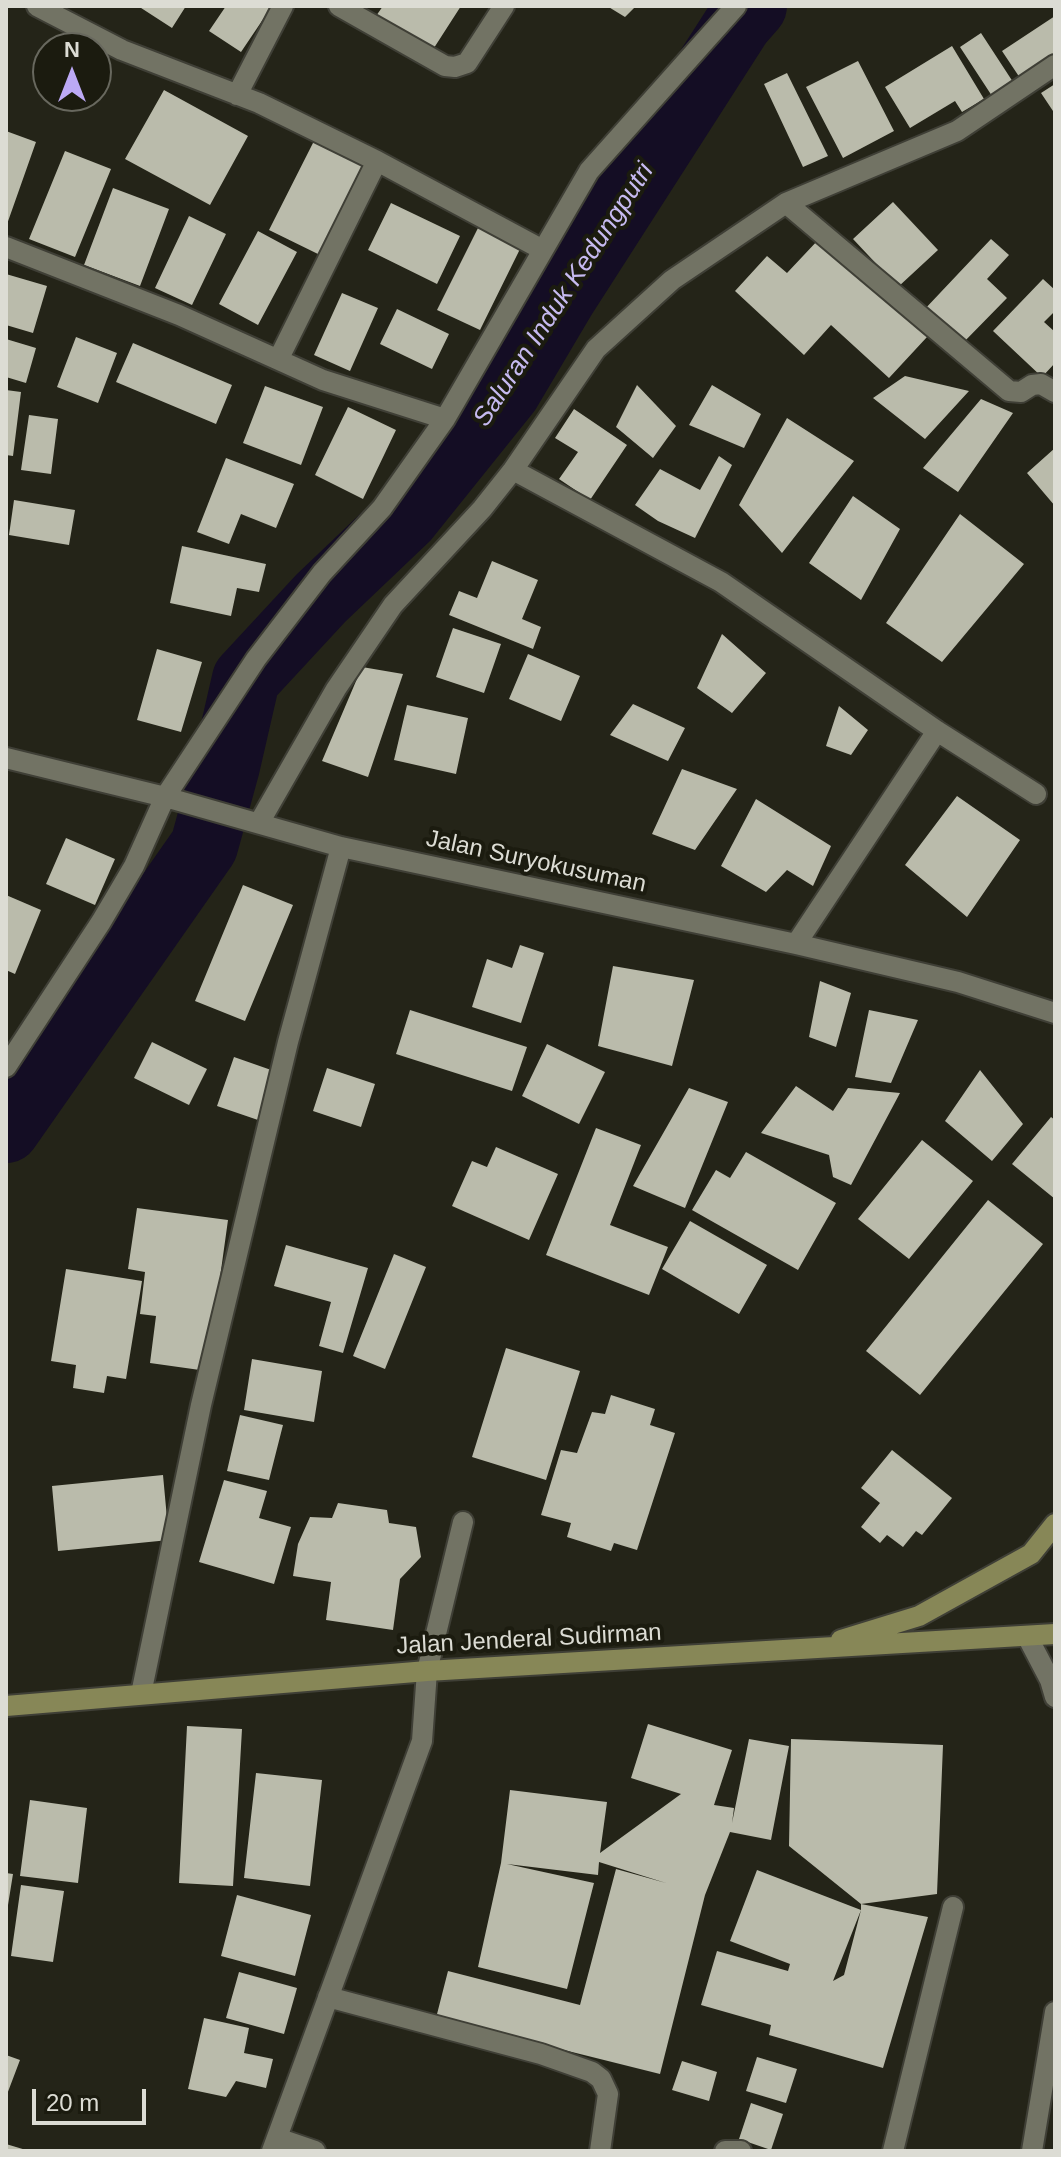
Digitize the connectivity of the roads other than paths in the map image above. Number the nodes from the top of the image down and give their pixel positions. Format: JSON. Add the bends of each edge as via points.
{"nodes":[{"id":1,"x":37,"y":6,"type":"edge"},
{"id":2,"x":283,"y":6,"type":"edge"},
{"id":3,"x":339,"y":6,"type":"edge"},
{"id":4,"x":504,"y":6,"type":"edge"},
{"id":5,"x":736,"y":6,"type":"edge"},
{"id":6,"x":1055,"y":65,"type":"edge"},
{"id":7,"x":237,"y":95,"type":"junction"},
{"id":8,"x":377,"y":161,"type":"junction"},
{"id":9,"x":786,"y":203,"type":"junction"},
{"id":10,"x":6,"y":247,"type":"edge"},
{"id":11,"x":543,"y":250,"type":"junction"},
{"id":12,"x":279,"y":358,"type":"junction"},
{"id":13,"x":1055,"y":392,"type":"edge"},
{"id":14,"x":445,"y":419,"type":"junction"},
{"id":15,"x":513,"y":470,"type":"junction"},
{"id":16,"x":937,"y":731,"type":"junction"},
{"id":17,"x":6,"y":758,"type":"edge"},
{"id":18,"x":1036,"y":794,"type":"dead end"},
{"id":19,"x":165,"y":797,"type":"junction"},
{"id":20,"x":259,"y":823,"type":"junction"},
{"id":21,"x":341,"y":847,"type":"junction"},
{"id":22,"x":796,"y":944,"type":"junction"},
{"id":23,"x":1055,"y":1013,"type":"edge"},
{"id":24,"x":6,"y":1067,"type":"edge"},
{"id":25,"x":463,"y":1522,"type":"dead end"},
{"id":26,"x":1055,"y":1524,"type":"edge"},
{"id":27,"x":1055,"y":1634,"type":"edge"},
{"id":28,"x":1027,"y":1636,"type":"junction"},
{"id":29,"x":811,"y":1649,"type":"junction"},
{"id":30,"x":427,"y":1671,"type":"junction"},
{"id":31,"x":141,"y":1694,"type":"junction"},
{"id":32,"x":1055,"y":1697,"type":"edge"},
{"id":33,"x":6,"y":1706,"type":"edge"},
{"id":34,"x":953,"y":1907,"type":"dead end"},
{"id":35,"x":328,"y":1997,"type":"junction"},
{"id":36,"x":1055,"y":2012,"type":"edge"},
{"id":37,"x":275,"y":2144,"type":"edge"},
{"id":38,"x":315,"y":2151,"type":"edge"},
{"id":39,"x":600,"y":2151,"type":"edge"},
{"id":40,"x":725,"y":2151,"type":"edge"},
{"id":41,"x":741,"y":2151,"type":"edge"},
{"id":42,"x":893,"y":2151,"type":"edge"},
{"id":43,"x":1032,"y":2151,"type":"edge"}],
"edges":[{"from":1,"to":7,"type":"street","via":[[122,50]]},
{"from":2,"to":7,"type":"street"},
{"from":3,"to":4,"type":"street","via":[[455,67],[467,63]]},
{"from":5,"to":11,"type":"street","via":[[589,171]]},
{"from":6,"to":9,"type":"street","via":[[957,131]]},
{"from":7,"to":8,"type":"street"},
{"from":8,"to":11,"type":"street"},
{"from":8,"to":12,"type":"street"},
{"from":9,"to":13,"type":"street","via":[[1009,391],[1041,384]]},
{"from":9,"to":15,"type":"street","via":[[672,280],[596,349]]},
{"from":10,"to":12,"type":"street"},
{"from":11,"to":14,"type":"street"},
{"from":12,"to":14,"type":"street","via":[[323,380]]},
{"from":14,"to":19,"type":"street","via":[[382,508],[322,573],[256,659]]},
{"from":15,"to":16,"type":"street","via":[[721,582]]},
{"from":15,"to":20,"type":"street","via":[[393,605],[336,689]]},
{"from":16,"to":18,"type":"street"},
{"from":16,"to":22,"type":"street"},
{"from":17,"to":19,"type":"street","name":"Jalan Suryokusuman"},
{"from":19,"to":20,"type":"street","name":"Jalan Suryokusuman"},
{"from":19,"to":24,"type":"street","via":[[108,911]]},
{"from":20,"to":21,"type":"street","name":"Jalan Suryokusuman"},
{"from":21,"to":22,"type":"street","name":"Jalan Suryokusuman"},
{"from":21,"to":31,"type":"street","via":[[201,1405]]},
{"from":22,"to":23,"type":"street","name":"Jalan Suryokusuman","via":[[958,982]]},
{"from":25,"to":30,"type":"street"},
{"from":26,"to":29,"type":"main road","via":[[1031,1554],[919,1616]]},
{"from":27,"to":28,"type":"main road","name":"Jalan Jenderal Sudirman"},
{"from":28,"to":29,"type":"main road","name":"Jalan Jenderal Sudirman"},
{"from":28,"to":32,"type":"street"},
{"from":29,"to":30,"type":"main road","name":"Jalan Jenderal Sudirman"},
{"from":30,"to":31,"type":"main road","name":"Jalan Jenderal Sudirman"},
{"from":30,"to":35,"type":"street","via":[[422,1741]]},
{"from":31,"to":33,"type":"main road","name":"Jalan Jenderal Sudirman"},
{"from":34,"to":42,"type":"street"},
{"from":35,"to":37,"type":"street"},
{"from":35,"to":39,"type":"street","via":[[592,2072],[608,2094]]},
{"from":36,"to":43,"type":"street"},
{"from":37,"to":38,"type":"street"},
{"from":40,"to":41,"type":"street"}]}
